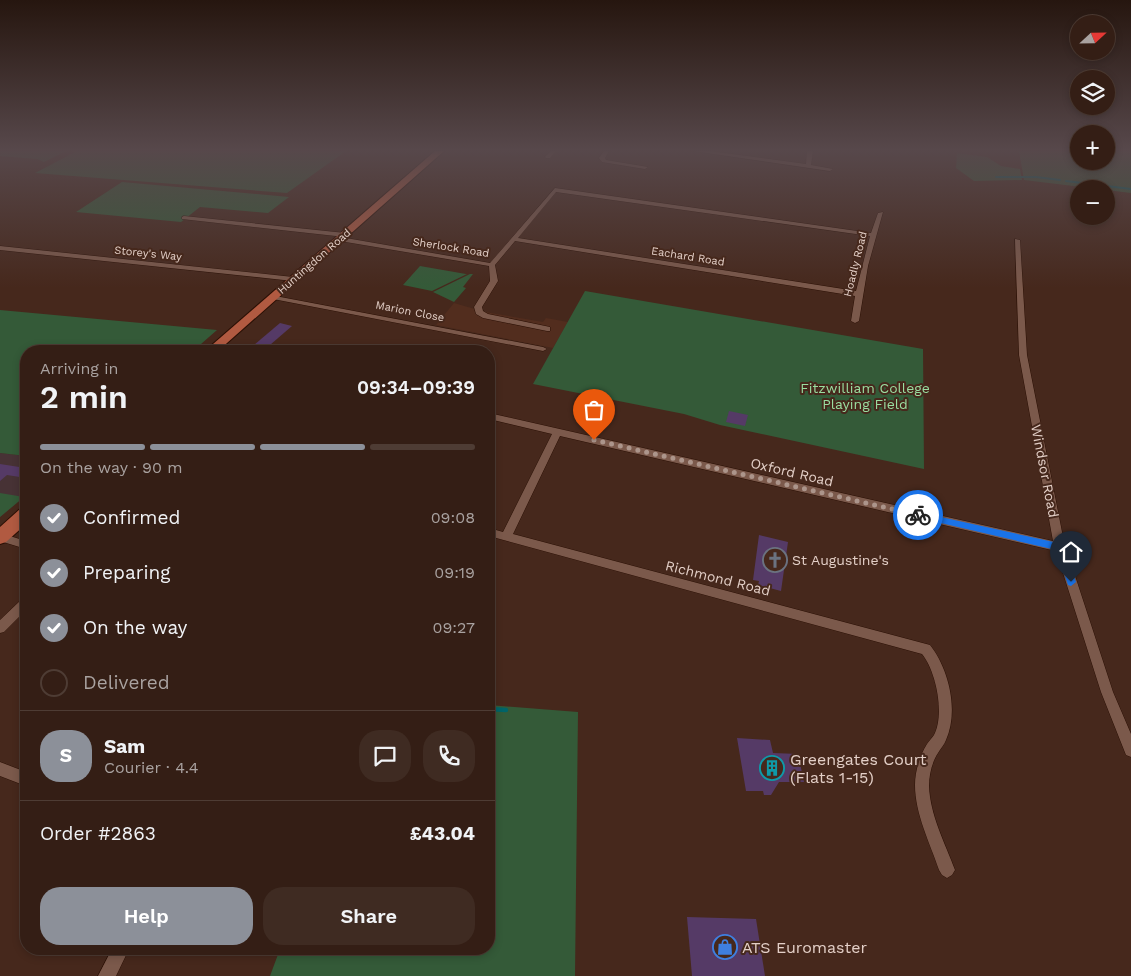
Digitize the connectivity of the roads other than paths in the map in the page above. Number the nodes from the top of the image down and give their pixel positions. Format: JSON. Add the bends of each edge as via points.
{"nodes":[{"id":1,"x":389,"y":197,"type":"edge"},
{"id":2,"x":549,"y":197,"type":"edge"},
{"id":3,"x":600,"y":197,"type":"edge"},
{"id":4,"x":881,"y":213,"type":"dead end"},
{"id":5,"x":184,"y":218,"type":"dead end"},
{"id":6,"x":873,"y":235,"type":"junction"},
{"id":7,"x":343,"y":237,"type":"junction"},
{"id":8,"x":514,"y":239,"type":"junction"},
{"id":9,"x":1017,"y":240,"type":"dead end"},
{"id":10,"x":0,"y":248,"type":"edge"},
{"id":11,"x":492,"y":265,"type":"junction"},
{"id":12,"x":293,"y":279,"type":"junction"},
{"id":13,"x":858,"y":294,"type":"junction"},
{"id":14,"x":273,"y":297,"type":"junction"},
{"id":15,"x":855,"y":321,"type":"dead end"},
{"id":16,"x":547,"y":328,"type":"dead end"},
{"id":17,"x":218,"y":345,"type":"edge"},
{"id":18,"x":543,"y":349,"type":"dead end"},
{"id":19,"x":495,"y":417,"type":"edge"},
{"id":20,"x":558,"y":432,"type":"junction"},
{"id":21,"x":20,"y":519,"type":"edge"},
{"id":22,"x":495,"y":534,"type":"edge"},
{"id":23,"x":0,"y":537,"type":"edge"},
{"id":24,"x":506,"y":537,"type":"junction"},
{"id":25,"x":20,"y":543,"type":"edge"},
{"id":26,"x":1060,"y":547,"type":"junction"},
{"id":27,"x":20,"y":609,"type":"edge"},
{"id":28,"x":0,"y":628,"type":"edge"},
{"id":29,"x":1131,"y":750,"type":"edge"},
{"id":30,"x":0,"y":769,"type":"edge"},
{"id":31,"x":20,"y":777,"type":"edge"},
{"id":32,"x":947,"y":870,"type":"dead end"},
{"id":33,"x":118,"y":955,"type":"edge"},
{"id":34,"x":107,"y":976,"type":"edge"}],
"edges":[{"from":1,"to":7,"type":"main road","name":"Huntingdon Road"},
{"from":2,"to":8,"type":"street","name":"Sherlock Road"},
{"from":3,"to":6,"type":"street","name":"Sherlock Road"},
{"from":4,"to":6,"type":"street","name":"Hoadly Road"},
{"from":5,"to":7,"type":"street","name":"Sherlock Road"},
{"from":6,"to":13,"type":"street","name":"Hoadly Road"},
{"from":7,"to":11,"type":"street","name":"Sherlock Road"},
{"from":7,"to":12,"type":"main road","name":"Huntingdon Road"},
{"from":8,"to":11,"type":"street","name":"Sherlock Road"},
{"from":8,"to":13,"type":"street","name":"Eachard Road"},
{"from":9,"to":26,"type":"street","name":"Windsor Road","via":[[1023,355]]},
{"from":10,"to":12,"type":"street","name":"Storey's Way"},
{"from":11,"to":16,"type":"street","via":[[494,281],[478,307],[479,312]]},
{"from":12,"to":14,"type":"main road","name":"Huntingdon Road"},
{"from":13,"to":15,"type":"street","name":"Hoadly Road"},
{"from":14,"to":17,"type":"main road","name":"Huntingdon Road"},
{"from":14,"to":18,"type":"street","name":"Marion Close"},
{"from":19,"to":20,"type":"street","name":"Oxford Road"},
{"from":20,"to":24,"type":"street"},
{"from":20,"to":26,"type":"street","name":"Oxford Road"},
{"from":21,"to":23,"type":"main road"},
{"from":22,"to":24,"type":"street","name":"Richmond Road"},
{"from":23,"to":25,"type":"street"},
{"from":24,"to":32,"type":"street","name":"Richmond Road","via":[[921,646],[935,660],[942,690],[945,724],[927,760],[922,787],[927,813]]},
{"from":26,"to":29,"type":"street","name":"Windsor Road","via":[[1107,692]]},
{"from":27,"to":28,"type":"street"},
{"from":30,"to":31,"type":"street"},
{"from":33,"to":34,"type":"street"}]}
